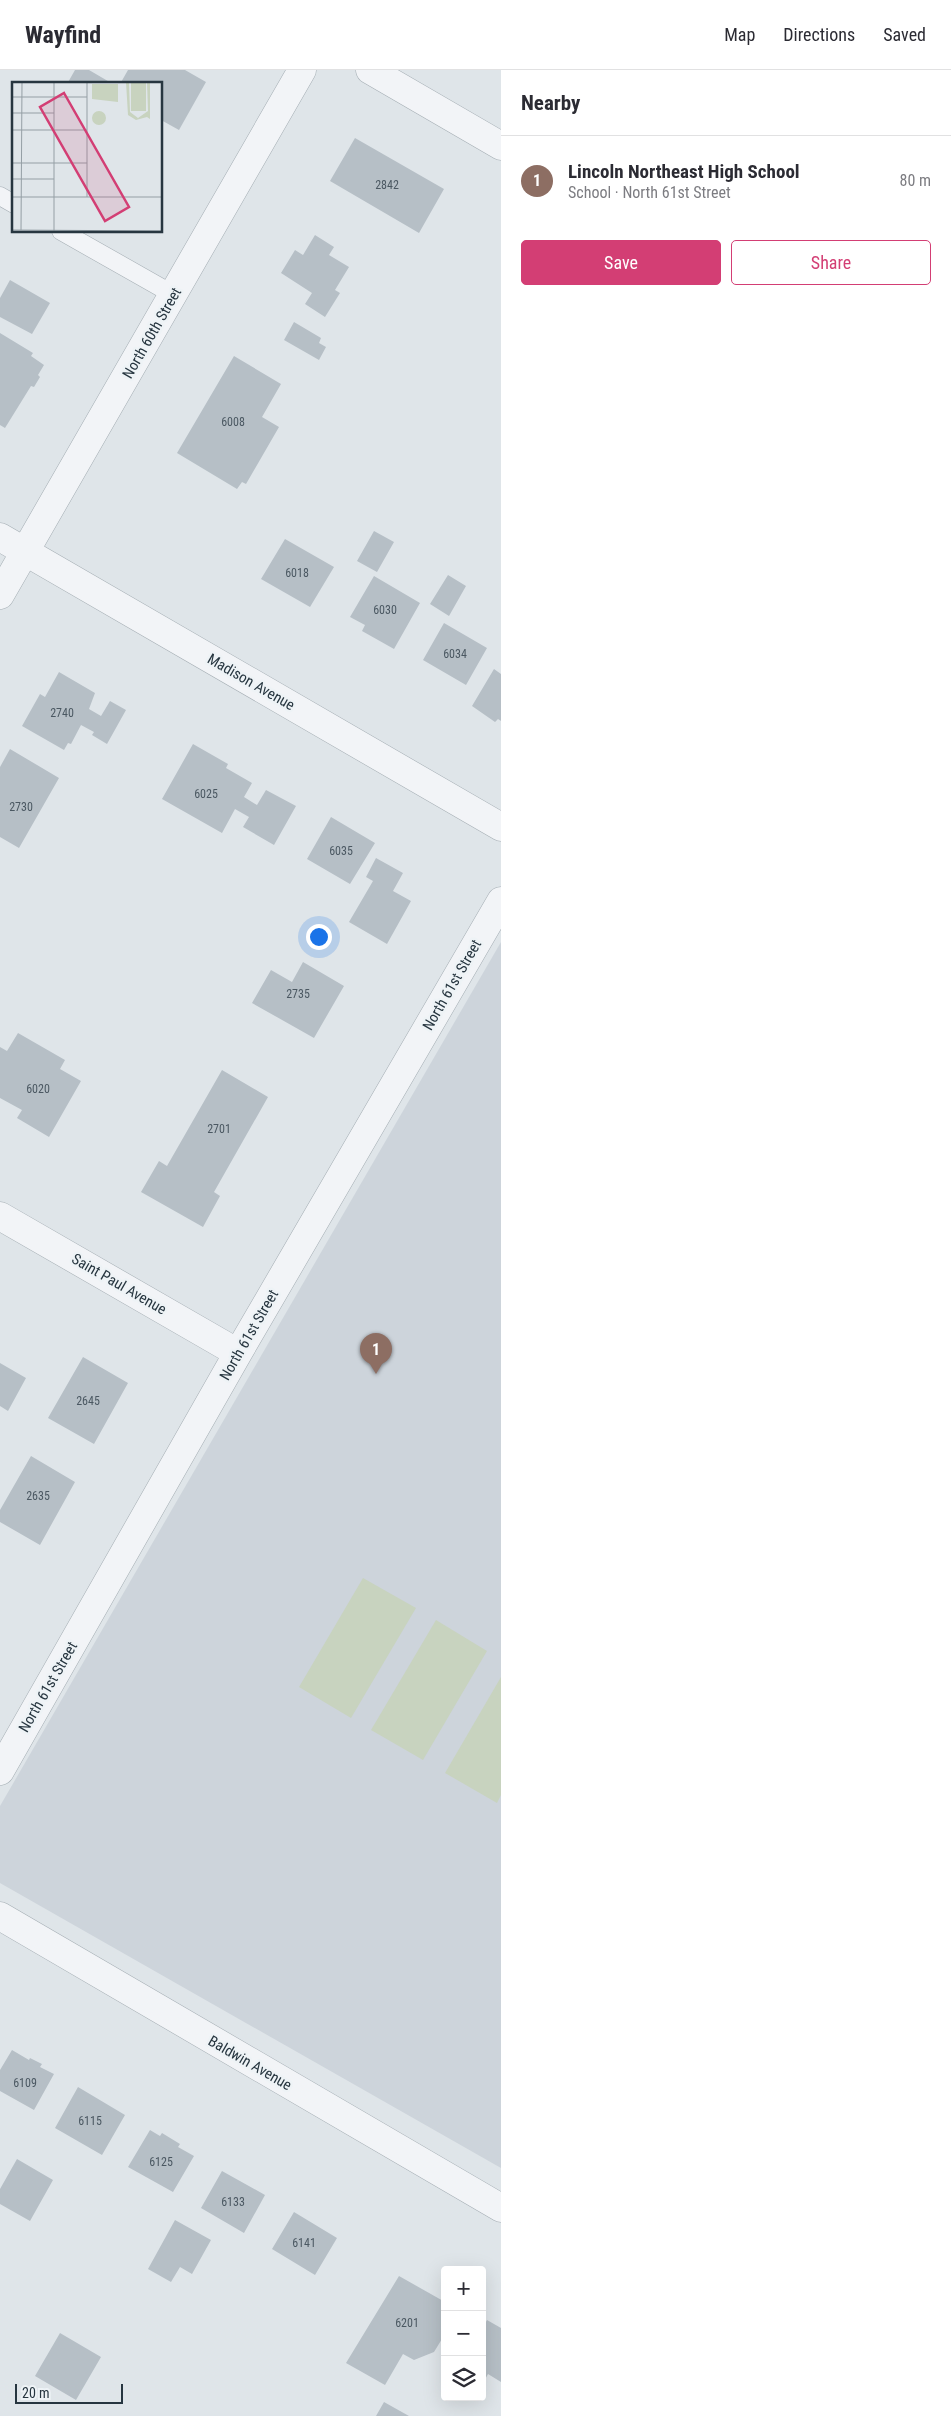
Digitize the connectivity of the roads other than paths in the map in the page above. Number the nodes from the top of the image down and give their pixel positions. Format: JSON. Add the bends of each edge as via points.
{"nodes":[{"id":1,"x":302,"y":70,"type":"edge"},
{"id":2,"x":370,"y":70,"type":"edge"},
{"id":3,"x":501,"y":146,"type":"edge"},
{"id":4,"x":0,"y":196,"type":"edge"},
{"id":5,"x":12,"y":203,"type":"edge"},
{"id":6,"x":63,"y":232,"type":"edge"},
{"id":7,"x":174,"y":295,"type":"junction"},
{"id":8,"x":0,"y":537,"type":"edge"},
{"id":9,"x":25,"y":551,"type":"junction"},
{"id":10,"x":0,"y":595,"type":"edge"},
{"id":11,"x":501,"y":827,"type":"edge"},
{"id":12,"x":501,"y":902,"type":"edge"},
{"id":13,"x":0,"y":1216,"type":"edge"},
{"id":14,"x":238,"y":1353,"type":"junction"},
{"id":15,"x":0,"y":1771,"type":"edge"},
{"id":16,"x":0,"y":1916,"type":"edge"},
{"id":17,"x":501,"y":2208,"type":"edge"}],
"edges":[{"from":1,"to":7,"type":"street","name":"North 60th Street"},
{"from":2,"to":3,"type":"street"},
{"from":4,"to":5,"type":"lane"},
{"from":6,"to":7,"type":"lane"},
{"from":7,"to":9,"type":"street","name":"North 60th Street"},
{"from":8,"to":9,"type":"street","name":"Madison Avenue"},
{"from":9,"to":10,"type":"street","name":"North 60th Street"},
{"from":9,"to":11,"type":"street","name":"Madison Avenue"},
{"from":12,"to":14,"type":"street","name":"North 61st Street"},
{"from":13,"to":14,"type":"street","name":"Saint Paul Avenue"},
{"from":14,"to":15,"type":"street","name":"North 61st Street"},
{"from":16,"to":17,"type":"street","name":"Baldwin Avenue"}]}
